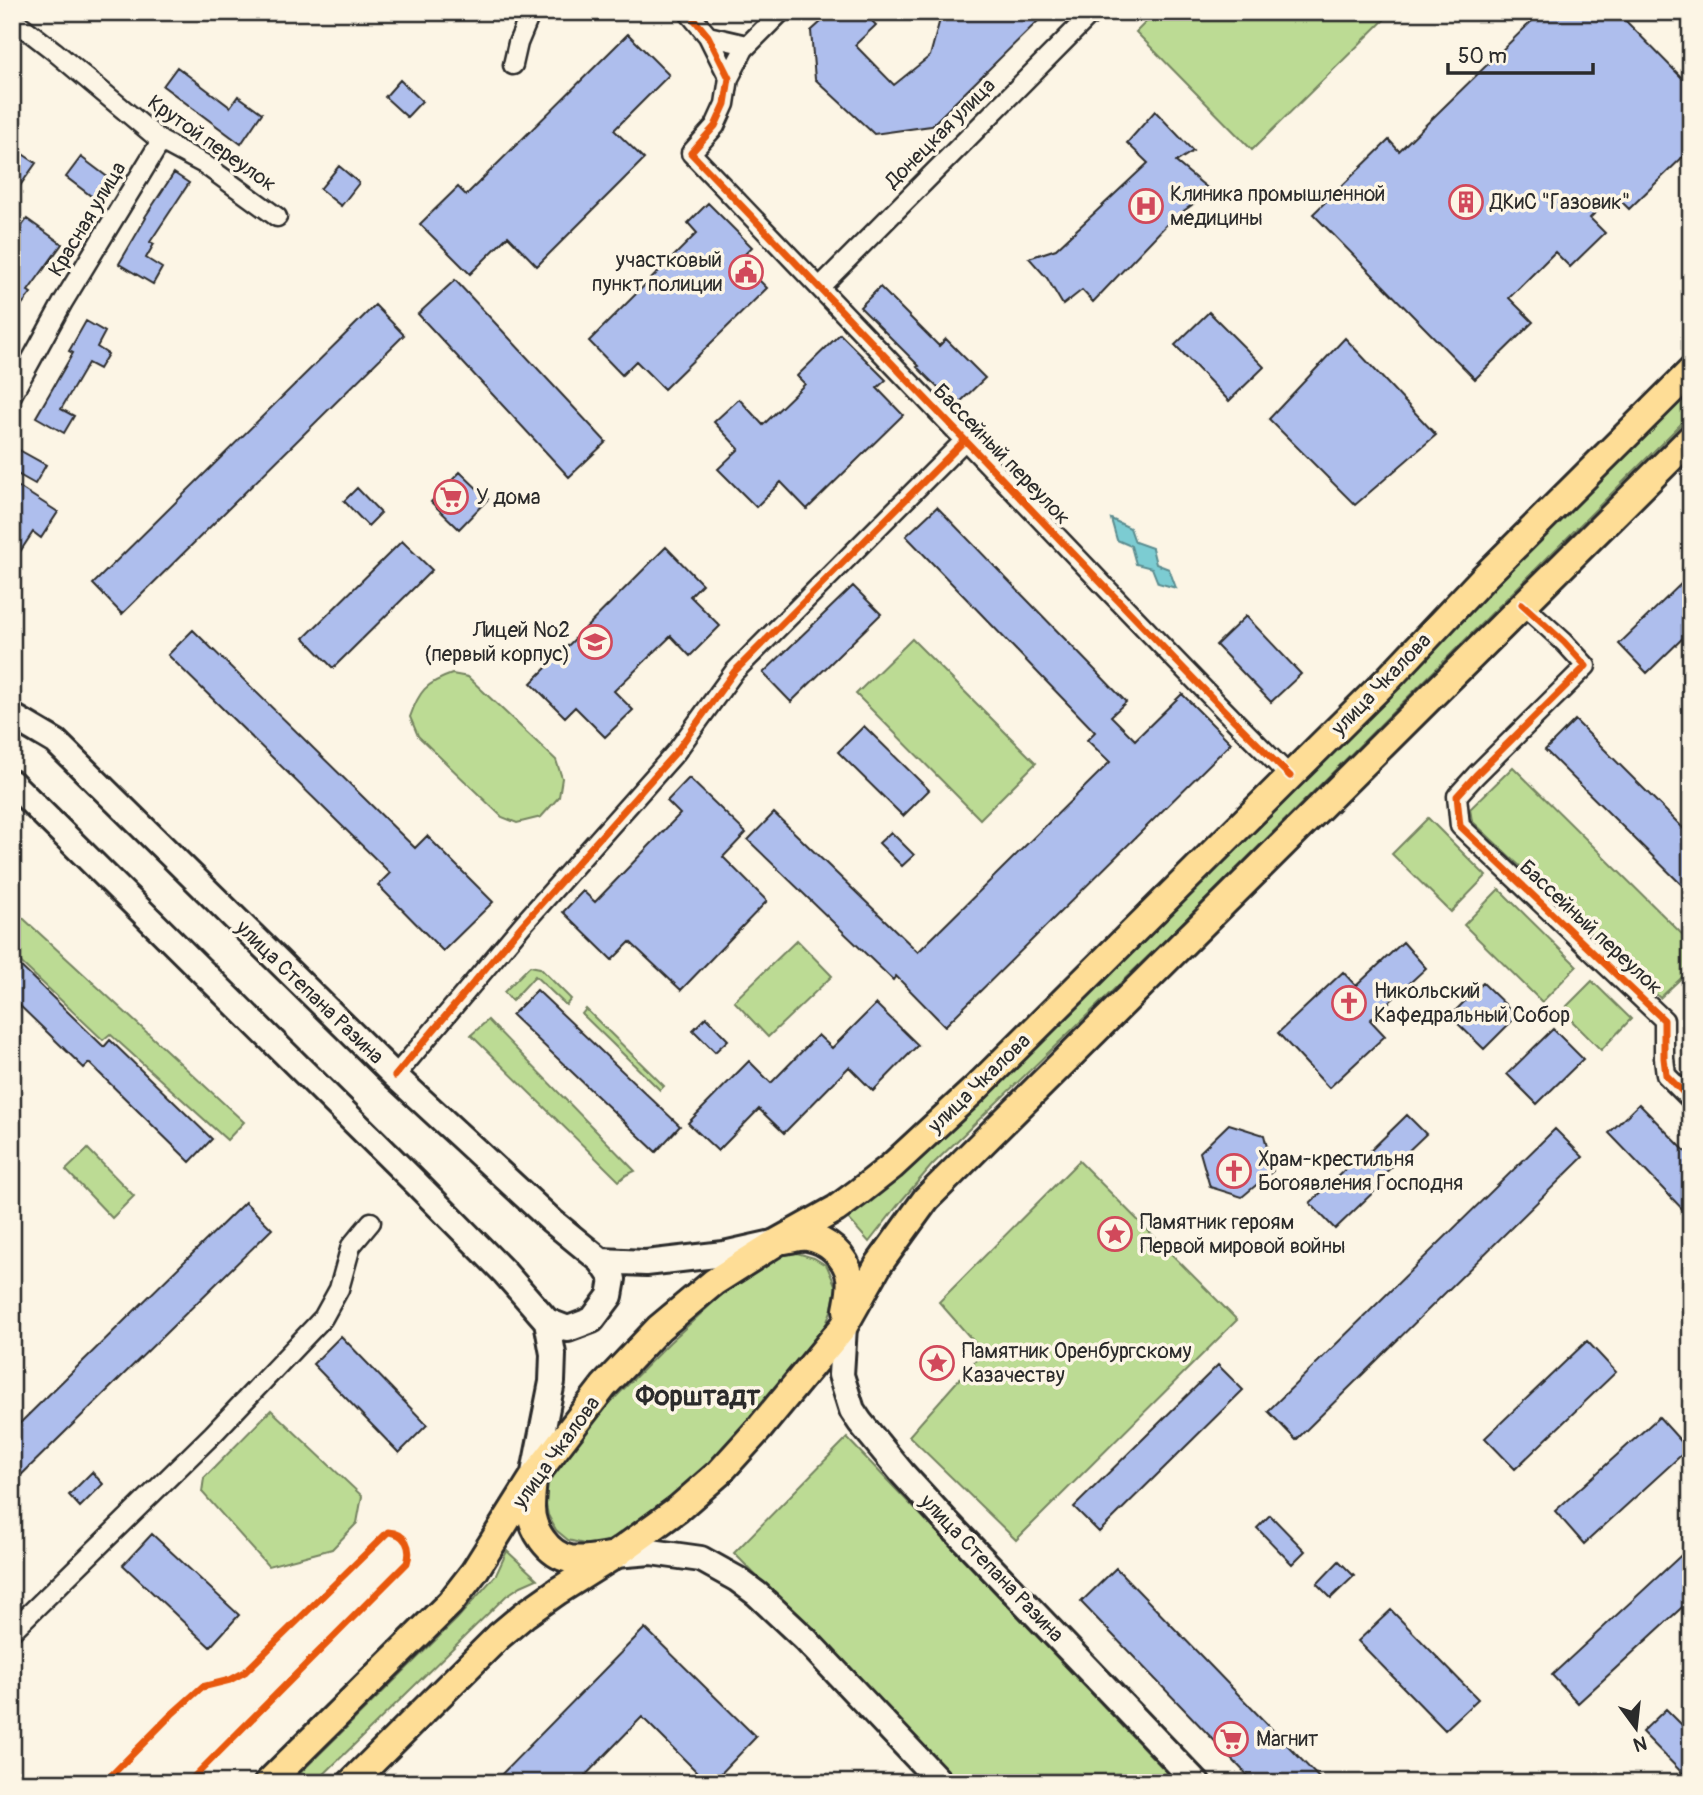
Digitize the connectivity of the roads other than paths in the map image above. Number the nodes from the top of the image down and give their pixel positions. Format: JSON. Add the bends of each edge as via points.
{"nodes":[{"id":1,"x":531,"y":12,"type":"edge"},
{"id":2,"x":688,"y":12,"type":"edge"},
{"id":3,"x":781,"y":12,"type":"edge"},
{"id":4,"x":1093,"y":12,"type":"edge"},
{"id":5,"x":18,"y":25,"type":"edge"},
{"id":6,"x":708,"y":36,"type":"junction"},
{"id":7,"x":747,"y":45,"type":"junction"},
{"id":8,"x":513,"y":65,"type":"dead end"},
{"id":9,"x":729,"y":78,"type":"junction"},
{"id":10,"x":161,"y":141,"type":"junction"},
{"id":11,"x":278,"y":217,"type":"dead end"},
{"id":12,"x":820,"y":287,"type":"junction"},
{"id":13,"x":1691,"y":370,"type":"edge"},
{"id":14,"x":12,"y":395,"type":"edge"},
{"id":15,"x":1691,"y":438,"type":"edge"},
{"id":16,"x":964,"y":441,"type":"junction"},
{"id":17,"x":1522,"y":604,"type":"junction"},
{"id":18,"x":12,"y":716,"type":"edge"},
{"id":19,"x":1290,"y":776,"type":"junction"},
{"id":20,"x":12,"y":783,"type":"edge"},
{"id":21,"x":395,"y":1076,"type":"junction"},
{"id":22,"x":1691,"y":1100,"type":"edge"},
{"id":23,"x":370,"y":1222,"type":"dead end"},
{"id":24,"x":777,"y":1242,"type":"junction"},
{"id":25,"x":601,"y":1261,"type":"junction"},
{"id":26,"x":547,"y":1321,"type":"junction"},
{"id":27,"x":844,"y":1326,"type":"junction"},
{"id":28,"x":533,"y":1478,"type":"junction"},
{"id":29,"x":615,"y":1555,"type":"junction"},
{"id":30,"x":12,"y":1631,"type":"edge"},
{"id":31,"x":268,"y":1783,"type":"edge"},
{"id":32,"x":351,"y":1783,"type":"edge"},
{"id":33,"x":941,"y":1783,"type":"edge"},
{"id":34,"x":1197,"y":1783,"type":"edge"}],
"edges":[{"from":1,"to":8,"type":"street"},
{"from":2,"to":6,"type":"street"},
{"from":3,"to":7,"type":"street"},
{"from":4,"to":12,"type":"street","name":"Донецкая улица"},
{"from":5,"to":10,"type":"street","name":"Крутой переулок"},
{"from":6,"to":7,"type":"street"},
{"from":6,"to":9,"type":"street"},
{"from":7,"to":9,"type":"street"},
{"from":9,"to":12,"type":"street","name":"Бассейный переулок","via":[[725,104],[715,125],[691,153]]},
{"from":10,"to":11,"type":"street","name":"Крутой переулок","via":[[204,164]]},
{"from":10,"to":14,"type":"street","name":"Красная улица"},
{"from":12,"to":16,"type":"street","name":"Бассейный переулок"},
{"from":13,"to":19,"type":"main road","name":"улица Чкалова"},
{"from":15,"to":17,"type":"main road","name":"улица Чкалова"},
{"from":16,"to":19,"type":"street","name":"Бассейный переулок"},
{"from":16,"to":21,"type":"street","via":[[734,672],[676,752]]},
{"from":17,"to":22,"type":"street","name":"Бассейный переулок","via":[[1586,666],[1457,796],[1460,826],[1664,1020],[1667,1075]]},
{"from":17,"to":27,"type":"main road","name":"улица Чкалова","via":[[926,1199],[879,1264]]},
{"from":18,"to":21,"type":"main road","name":"улица Степана Разина","via":[[56,741]]},
{"from":19,"to":24,"type":"main road","name":"улица Чкалова","via":[[892,1166],[836,1209]]},
{"from":20,"to":26,"type":"main road","via":[[424,1191]]},
{"from":21,"to":25,"type":"main road","name":"улица Степана Разина"},
{"from":23,"to":30,"type":"street","via":[[351,1246],[339,1289],[323,1318],[213,1434]]},
{"from":24,"to":25,"type":"main road","via":[[646,1264]]},
{"from":24,"to":27,"type":"main road","via":[[804,1236],[820,1240],[844,1261],[850,1294]]},
{"from":24,"to":28,"type":"main road","name":"улица Чкалова","via":[[714,1282],[659,1328],[604,1386]]},
{"from":25,"to":26,"type":"main road","via":[[613,1279],[610,1296],[592,1320],[568,1329]]},
{"from":26,"to":28,"type":"main road","via":[[552,1382]]},
{"from":27,"to":29,"type":"main road","name":"улица Чкалова","via":[[719,1473]]},
{"from":27,"to":34,"type":"main road","name":"улица Степана Разина","via":[[841,1375],[860,1422],[946,1521]]},
{"from":28,"to":29,"type":"main road","via":[[534,1528],[549,1548],[567,1559]]},
{"from":28,"to":31,"type":"main road","name":"улица Чкалова","via":[[450,1604]]},
{"from":29,"to":32,"type":"main road","name":"улица Чкалова","via":[[499,1636]]},
{"from":29,"to":33,"type":"main road","via":[[652,1552],[701,1559],[737,1579],[805,1639]]}]}
